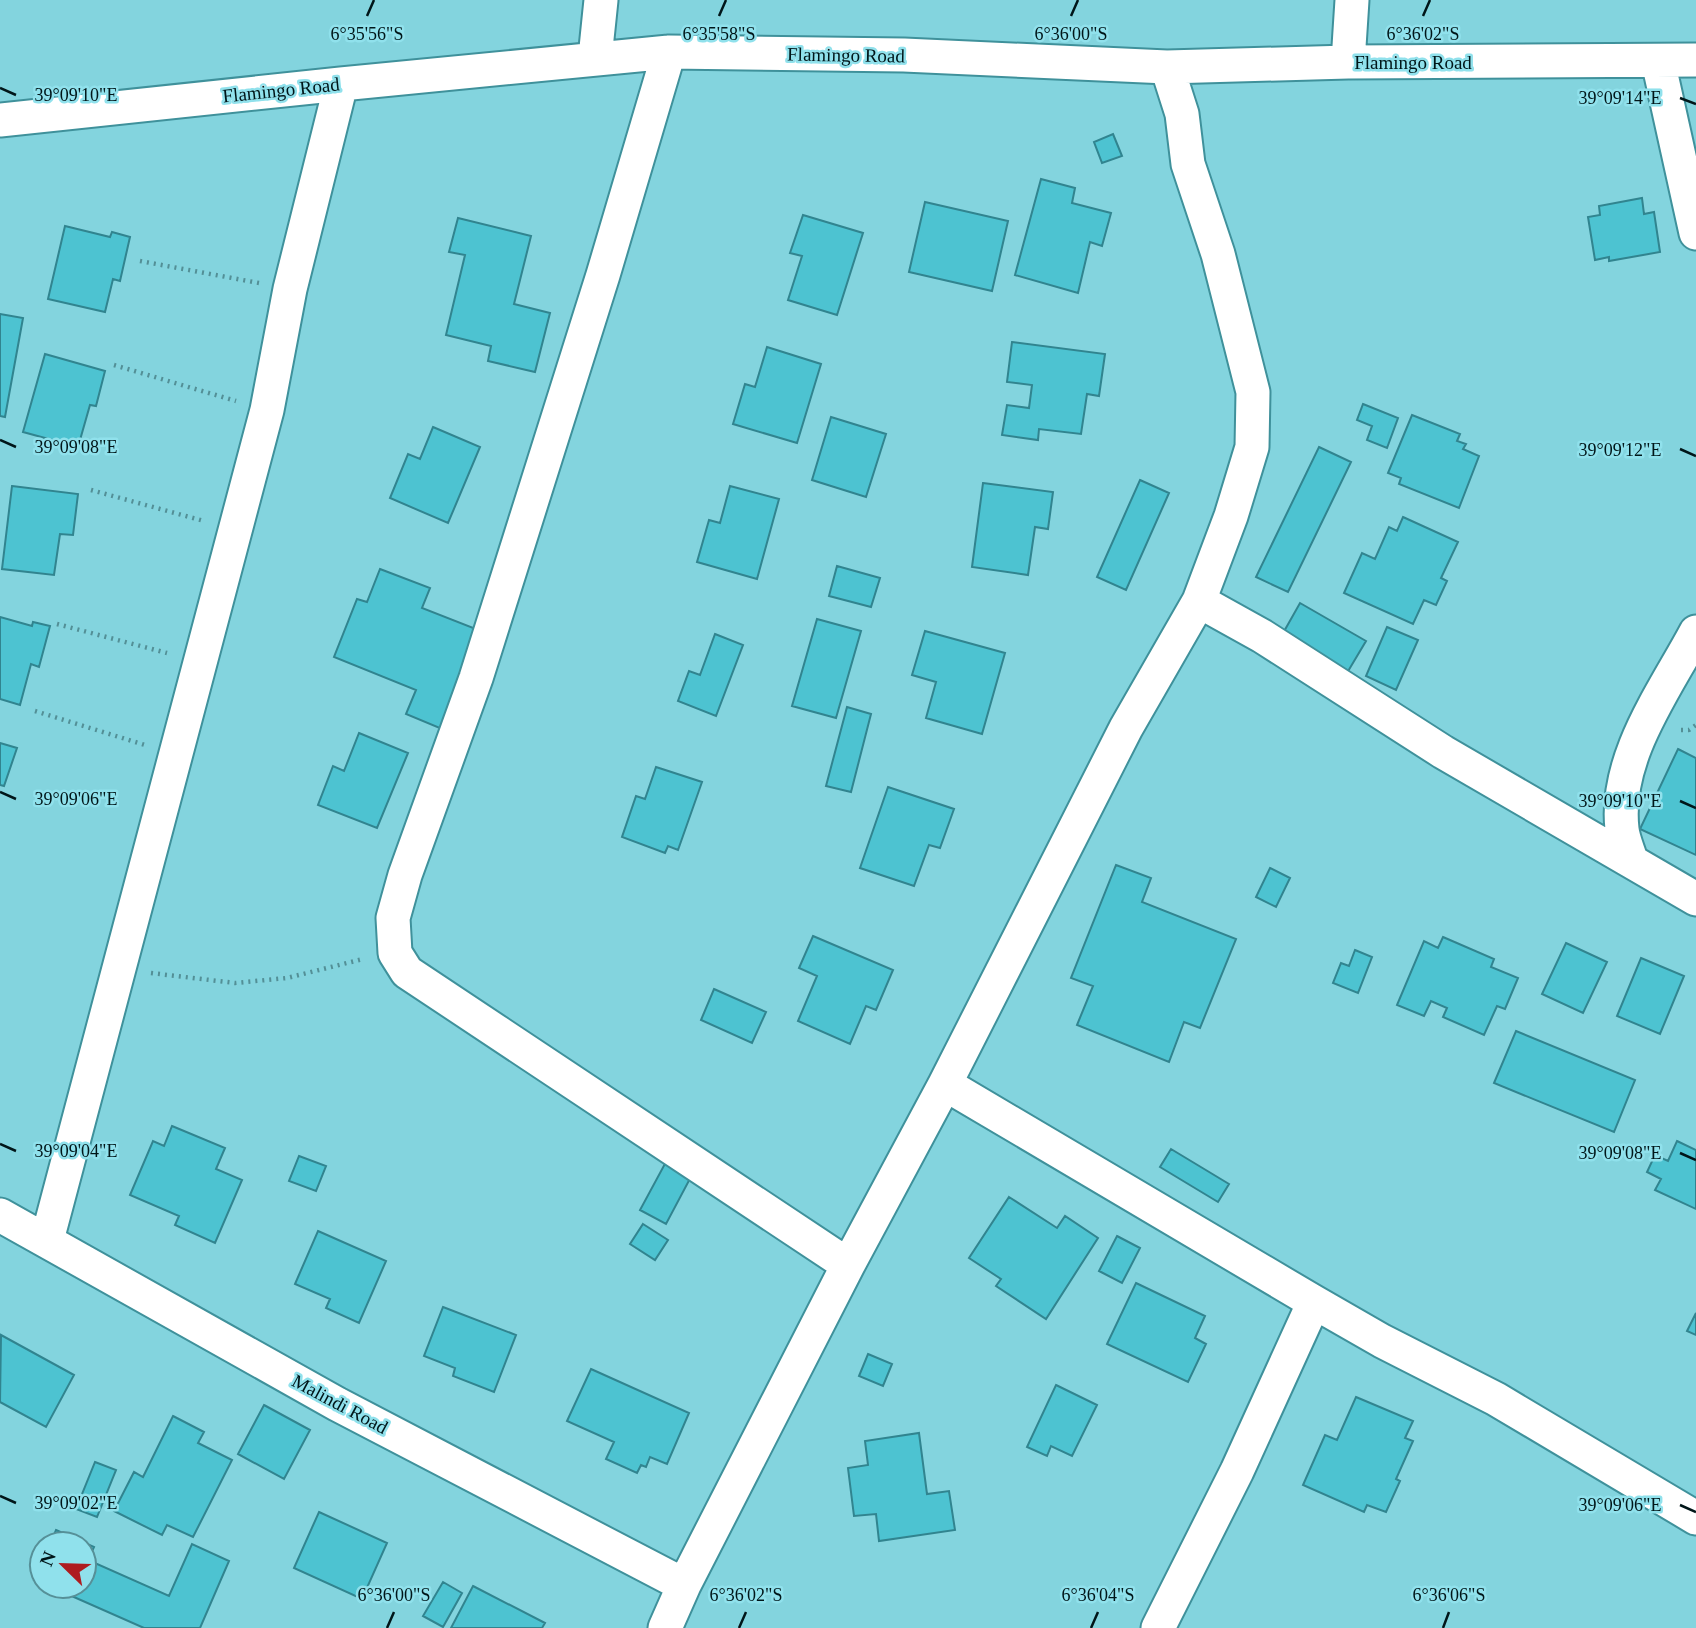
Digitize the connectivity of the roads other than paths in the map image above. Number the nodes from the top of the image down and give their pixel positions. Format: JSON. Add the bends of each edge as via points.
{"nodes":[{"id":1,"x":601,"y":0,"type":"edge"},
{"id":2,"x":1352,"y":0,"type":"edge"},
{"id":3,"x":669,"y":52,"type":"junction"},
{"id":4,"x":595,"y":58,"type":"junction"},
{"id":5,"x":1696,"y":60,"type":"edge"},
{"id":6,"x":1658,"y":61,"type":"junction"},
{"id":7,"x":1348,"y":62,"type":"junction"},
{"id":8,"x":1167,"y":67,"type":"junction"},
{"id":9,"x":341,"y":83,"type":"junction"},
{"id":10,"x":0,"y":120,"type":"edge"},
{"id":11,"x":1696,"y":233,"type":"edge"},
{"id":12,"x":1199,"y":601,"type":"junction"},
{"id":13,"x":1696,"y":632,"type":"edge"},
{"id":14,"x":1631,"y":860,"type":"junction"},
{"id":15,"x":1696,"y":900,"type":"edge"},
{"id":16,"x":945,"y":1084,"type":"junction"},
{"id":17,"x":0,"y":1215,"type":"edge"},
{"id":18,"x":47,"y":1240,"type":"junction"},
{"id":19,"x":848,"y":1265,"type":"junction"},
{"id":20,"x":1314,"y":1302,"type":"junction"},
{"id":21,"x":1696,"y":1518,"type":"edge"},
{"id":22,"x":684,"y":1585,"type":"junction"},
{"id":23,"x":665,"y":1628,"type":"edge"},
{"id":24,"x":1158,"y":1628,"type":"edge"}],
"edges":[{"from":1,"to":4,"type":"street"},
{"from":2,"to":7,"type":"street"},
{"from":3,"to":4,"type":"street","name":"Flamingo Road"},
{"from":3,"to":8,"type":"street","name":"Flamingo Road","via":[[904,55]]},
{"from":3,"to":19,"type":"street","via":[[480,665],[405,875],[393,918],[395,953],[407,972]]},
{"from":4,"to":9,"type":"street","name":"Flamingo Road"},
{"from":5,"to":6,"type":"street","name":"Flamingo Road"},
{"from":6,"to":7,"type":"street","name":"Flamingo Road"},
{"from":6,"to":11,"type":"street"},
{"from":7,"to":8,"type":"street","name":"Flamingo Road"},
{"from":8,"to":12,"type":"street","via":[[1182,114],[1188,164],[1218,254],[1253,393],[1252,447]]},
{"from":9,"to":10,"type":"street","name":"Flamingo Road"},
{"from":9,"to":18,"type":"street","via":[[290,289],[267,410]]},
{"from":12,"to":14,"type":"street","via":[[1443,752]]},
{"from":12,"to":16,"type":"street","via":[[1126,728]]},
{"from":13,"to":14,"type":"street","via":[[1629,764],[1621,798],[1622,831]]},
{"from":14,"to":15,"type":"street"},
{"from":16,"to":19,"type":"street"},
{"from":16,"to":20,"type":"street"},
{"from":17,"to":18,"type":"street","name":"Malindi Road"},
{"from":18,"to":22,"type":"street","name":"Malindi Road","via":[[337,1404]]},
{"from":19,"to":22,"type":"street"},
{"from":20,"to":21,"type":"street","via":[[1496,1399]]},
{"from":20,"to":24,"type":"street"},
{"from":22,"to":23,"type":"street"}]}
